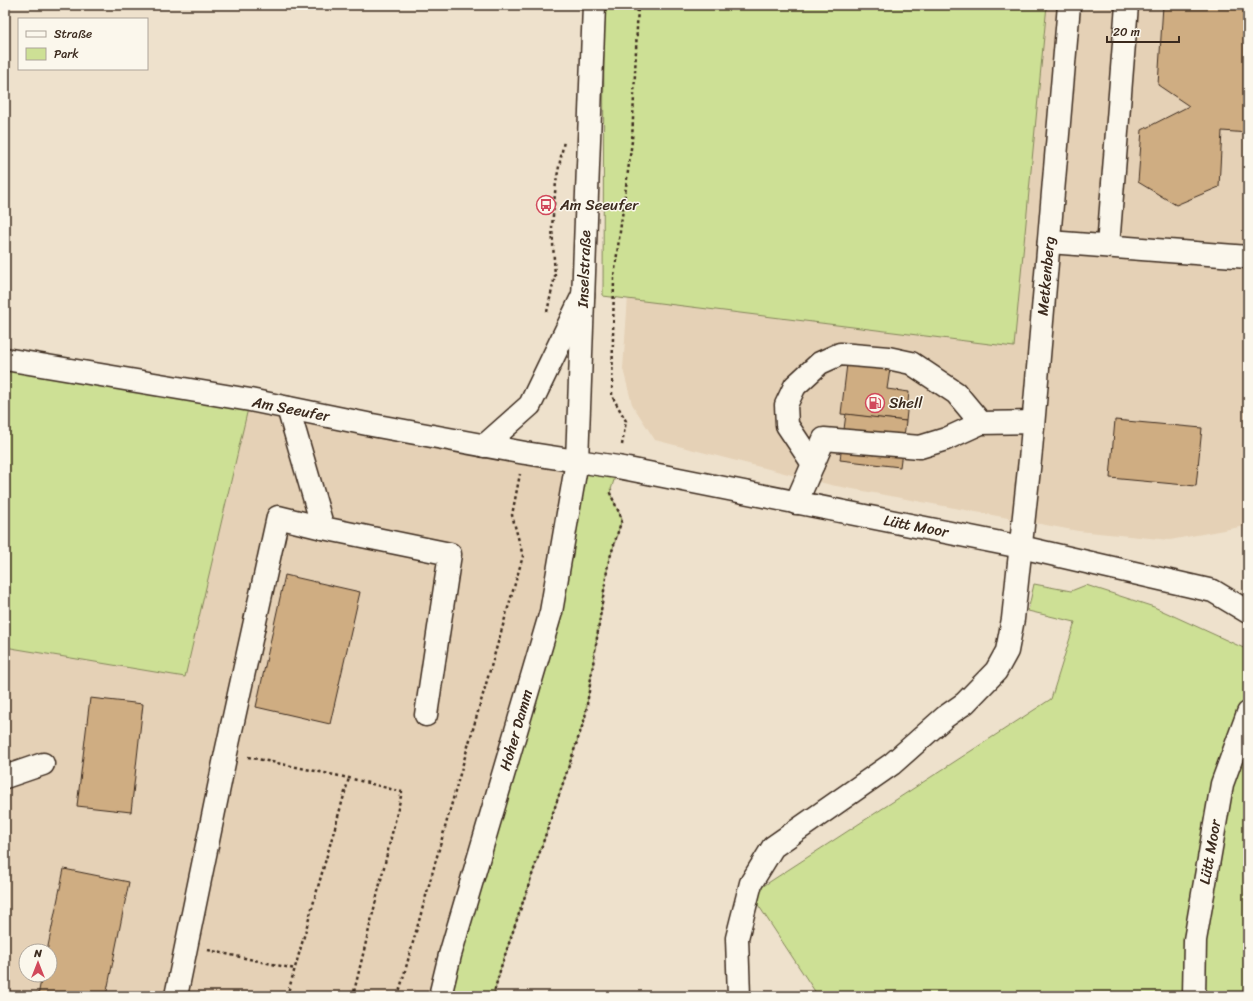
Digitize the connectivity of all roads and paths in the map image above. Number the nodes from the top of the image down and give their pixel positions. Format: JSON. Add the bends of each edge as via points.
{"nodes":[{"id":1,"x":594,"y":5,"type":"edge"},
{"id":2,"x":638,"y":5,"type":"edge"},
{"id":3,"x":1069,"y":5,"type":"edge"},
{"id":4,"x":1127,"y":5,"type":"edge"},
{"id":5,"x":564,"y":139,"type":"dead end"},
{"id":6,"x":1049,"y":242,"type":"junction"},
{"id":7,"x":1108,"y":246,"type":"junction"},
{"id":8,"x":1248,"y":257,"type":"edge"},
{"id":9,"x":583,"y":295,"type":"junction"},
{"id":10,"x":547,"y":312,"type":"dead end"},
{"id":11,"x":5,"y":359,"type":"edge"},
{"id":12,"x":288,"y":408,"type":"junction"},
{"id":13,"x":1033,"y":422,"type":"junction"},
{"id":14,"x":981,"y":423,"type":"junction"},
{"id":15,"x":484,"y":446,"type":"junction"},
{"id":16,"x":525,"y":454,"type":"junction"},
{"id":17,"x":577,"y":461,"type":"junction"},
{"id":18,"x":813,"y":464,"type":"junction"},
{"id":19,"x":618,"y":467,"type":"junction"},
{"id":20,"x":796,"y":503,"type":"junction"},
{"id":21,"x":323,"y":528,"type":"junction"},
{"id":22,"x":1020,"y":547,"type":"junction"},
{"id":23,"x":1248,"y":612,"type":"edge"},
{"id":24,"x":1248,"y":713,"type":"edge"},
{"id":25,"x":426,"y":715,"type":"dead end"},
{"id":26,"x":226,"y":753,"type":"junction"},
{"id":27,"x":43,"y":764,"type":"dead end"},
{"id":28,"x":5,"y":777,"type":"edge"},
{"id":29,"x":350,"y":778,"type":"junction"},
{"id":30,"x":186,"y":945,"type":"junction"},
{"id":31,"x":295,"y":969,"type":"junction"},
{"id":32,"x":176,"y":996,"type":"edge"},
{"id":33,"x":287,"y":996,"type":"edge"},
{"id":34,"x":353,"y":996,"type":"edge"},
{"id":35,"x":398,"y":996,"type":"edge"},
{"id":36,"x":440,"y":996,"type":"edge"},
{"id":37,"x":493,"y":996,"type":"edge"},
{"id":38,"x":739,"y":996,"type":"edge"},
{"id":39,"x":1194,"y":996,"type":"edge"}],
"edges":[{"from":1,"to":9,"type":"main road","name":"Inselstraße"},
{"from":2,"to":19,"type":"path","via":[[632,141],[614,277],[612,396],[626,421]]},
{"from":3,"to":6,"type":"main road","name":"Metkenberg"},
{"from":4,"to":7,"type":"main road"},
{"from":5,"to":10,"type":"path","via":[[556,182],[552,227],[555,276]]},
{"from":6,"to":7,"type":"main road"},
{"from":6,"to":13,"type":"main road","name":"Metkenberg"},
{"from":7,"to":8,"type":"main road"},
{"from":9,"to":15,"type":"main road","via":[[530,405]]},
{"from":9,"to":17,"type":"main road","name":"Inselstraße"},
{"from":11,"to":12,"type":"main road","name":"Am Seeufer"},
{"from":12,"to":15,"type":"main road","name":"Am Seeufer"},
{"from":12,"to":21,"type":"main road"},
{"from":13,"to":14,"type":"main road"},
{"from":13,"to":22,"type":"main road","name":"Metkenberg"},
{"from":14,"to":18,"type":"main road","via":[[920,448],[824,439]]},
{"from":14,"to":18,"type":"main road","via":[[956,393],[911,363],[888,358],[840,354],[820,363],[795,386],[786,405],[787,425]]},
{"from":15,"to":16,"type":"main road","name":"Am Seeufer"},
{"from":16,"to":17,"type":"main road","name":"Am Seeufer"},
{"from":16,"to":35,"type":"path","via":[[512,515],[522,556]]},
{"from":17,"to":19,"type":"main road","name":"Lütt Moor"},
{"from":17,"to":36,"type":"main road","name":"Hoher Damm","via":[[551,612]]},
{"from":18,"to":20,"type":"main road"},
{"from":19,"to":20,"type":"main road","name":"Lütt Moor"},
{"from":19,"to":37,"type":"path","via":[[610,493],[622,519],[608,564],[585,718]]},
{"from":20,"to":22,"type":"main road","name":"Lütt Moor"},
{"from":21,"to":25,"type":"main road","via":[[450,554]]},
{"from":21,"to":26,"type":"main road","via":[[278,517]]},
{"from":22,"to":23,"type":"main road","name":"Lütt Moor","via":[[1214,591]]},
{"from":22,"to":38,"type":"main road","name":"Metkenberg","via":[[1007,651],[996,671],[965,703],[945,717],[892,764],[773,847],[751,883],[737,938]]},
{"from":24,"to":39,"type":"main road","name":"Lütt Moor","via":[[1222,784],[1195,940]]},
{"from":26,"to":29,"type":"path"},
{"from":26,"to":30,"type":"main road"},
{"from":27,"to":28,"type":"main road"},
{"from":29,"to":31,"type":"path"},
{"from":29,"to":34,"type":"path","via":[[402,792]]},
{"from":30,"to":31,"type":"path"},
{"from":30,"to":32,"type":"main road"},
{"from":31,"to":33,"type":"path"}]}
